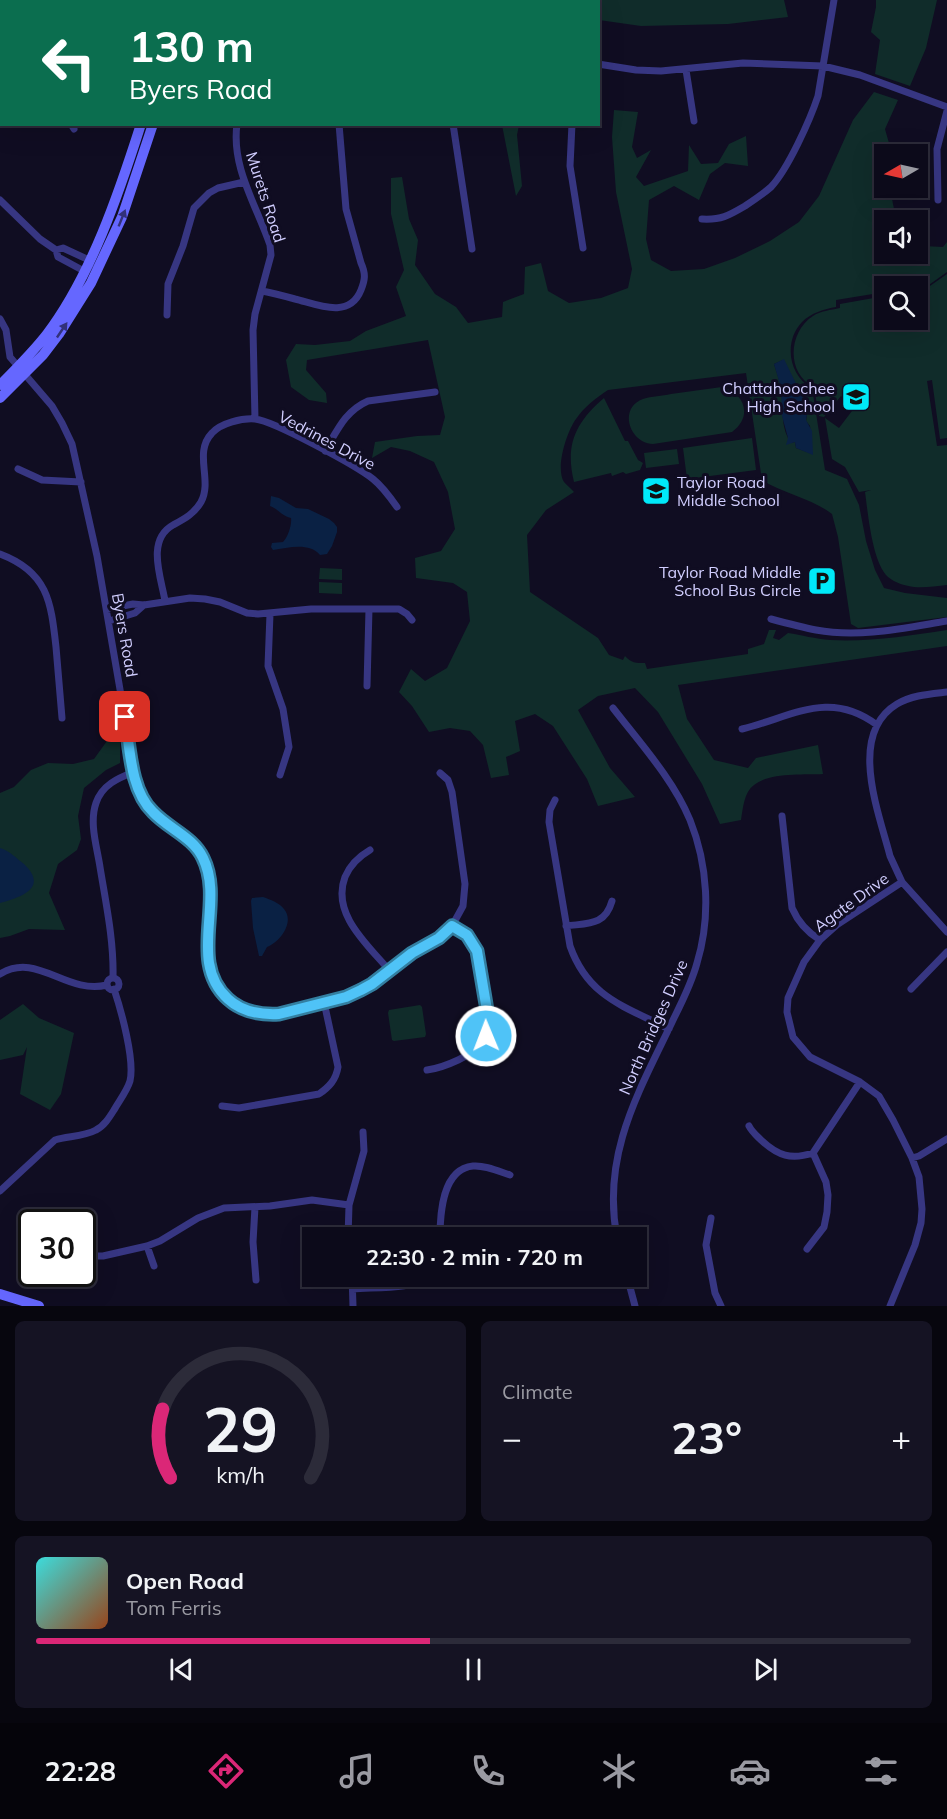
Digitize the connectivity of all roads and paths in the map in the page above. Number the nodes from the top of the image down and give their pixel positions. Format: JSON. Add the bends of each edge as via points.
{"nodes":[{"id":1,"x":834,"y":0,"type":"edge"},
{"id":2,"x":600,"y":64,"type":"edge"},
{"id":3,"x":823,"y":66,"type":"junction"},
{"id":4,"x":686,"y":70,"type":"junction"},
{"id":5,"x":947,"y":109,"type":"edge"},
{"id":6,"x":694,"y":122,"type":"dead end"},
{"id":7,"x":140,"y":126,"type":"edge"},
{"id":8,"x":152,"y":126,"type":"edge"},
{"id":9,"x":237,"y":126,"type":"edge"},
{"id":10,"x":339,"y":126,"type":"edge"},
{"id":11,"x":453,"y":126,"type":"edge"},
{"id":12,"x":572,"y":126,"type":"edge"},
{"id":13,"x":244,"y":182,"type":"junction"},
{"id":14,"x":0,"y":200,"type":"edge"},
{"id":15,"x":938,"y":200,"type":"dead end"},
{"id":16,"x":702,"y":219,"type":"dead end"},
{"id":17,"x":583,"y":248,"type":"dead end"},
{"id":18,"x":472,"y":249,"type":"dead end"},
{"id":19,"x":56,"y":250,"type":"junction"},
{"id":20,"x":86,"y":266,"type":"junction"},
{"id":21,"x":262,"y":291,"type":"junction"},
{"id":22,"x":167,"y":315,"type":"dead end"},
{"id":23,"x":0,"y":319,"type":"edge"},
{"id":24,"x":21,"y":370,"type":"junction"},
{"id":25,"x":0,"y":385,"type":"edge"},
{"id":26,"x":435,"y":392,"type":"dead end"},
{"id":27,"x":0,"y":398,"type":"edge"},
{"id":28,"x":255,"y":419,"type":"junction"},
{"id":29,"x":325,"y":451,"type":"junction"},
{"id":30,"x":18,"y":469,"type":"dead end"},
{"id":31,"x":81,"y":482,"type":"junction"},
{"id":32,"x":397,"y":507,"type":"dead end"},
{"id":33,"x":0,"y":554,"type":"edge"},
{"id":34,"x":165,"y":601,"type":"junction"},
{"id":35,"x":144,"y":605,"type":"junction"},
{"id":36,"x":107,"y":609,"type":"junction"},
{"id":37,"x":369,"y":609,"type":"junction"},
{"id":38,"x":270,"y":614,"type":"junction"},
{"id":39,"x":771,"y":619,"type":"dead end"},
{"id":40,"x":412,"y":620,"type":"dead end"},
{"id":41,"x":109,"y":621,"type":"junction"},
{"id":42,"x":947,"y":621,"type":"edge"},
{"id":43,"x":367,"y":686,"type":"dead end"},
{"id":44,"x":947,"y":692,"type":"edge"},
{"id":45,"x":613,"y":708,"type":"dead end"},
{"id":46,"x":62,"y":718,"type":"dead end"},
{"id":47,"x":877,"y":724,"type":"junction"},
{"id":48,"x":742,"y":729,"type":"dead end"},
{"id":49,"x":134,"y":772,"type":"junction"},
{"id":50,"x":440,"y":773,"type":"dead end"},
{"id":51,"x":280,"y":775,"type":"dead end"},
{"id":52,"x":555,"y":800,"type":"dead end"},
{"id":53,"x":782,"y":816,"type":"dead end"},
{"id":54,"x":370,"y":850,"type":"dead end"},
{"id":55,"x":902,"y":882,"type":"junction"},
{"id":56,"x":612,"y":901,"type":"dead end"},
{"id":57,"x":452,"y":926,"type":"junction"},
{"id":58,"x":566,"y":926,"type":"junction"},
{"id":59,"x":947,"y":932,"type":"edge"},
{"id":60,"x":820,"y":940,"type":"junction"},
{"id":61,"x":947,"y":952,"type":"edge"},
{"id":62,"x":389,"y":970,"type":"junction"},
{"id":63,"x":0,"y":974,"type":"edge"},
{"id":64,"x":112,"y":978,"type":"junction"},
{"id":65,"x":107,"y":985,"type":"junction"},
{"id":66,"x":114,"y":989,"type":"junction"},
{"id":67,"x":911,"y":989,"type":"dead end"},
{"id":68,"x":324,"y":1002,"type":"junction"},
{"id":69,"x":669,"y":1029,"type":"junction"},
{"id":70,"x":428,"y":1070,"type":"dead end"},
{"id":71,"x":860,"y":1082,"type":"junction"},
{"id":72,"x":222,"y":1106,"type":"dead end"},
{"id":73,"x":749,"y":1126,"type":"dead end"},
{"id":74,"x":363,"y":1132,"type":"dead end"},
{"id":75,"x":947,"y":1139,"type":"edge"},
{"id":76,"x":813,"y":1153,"type":"junction"},
{"id":77,"x":912,"y":1158,"type":"junction"},
{"id":78,"x":510,"y":1175,"type":"dead end"},
{"id":79,"x":0,"y":1191,"type":"edge"},
{"id":80,"x":349,"y":1205,"type":"junction"},
{"id":81,"x":255,"y":1207,"type":"junction"},
{"id":82,"x":711,"y":1218,"type":"dead end"},
{"id":83,"x":348,"y":1227,"type":"edge"},
{"id":84,"x":440,"y":1227,"type":"edge"},
{"id":85,"x":616,"y":1227,"type":"edge"},
{"id":86,"x":147,"y":1246,"type":"junction"},
{"id":87,"x":807,"y":1249,"type":"dead end"},
{"id":88,"x":96,"y":1256,"type":"edge"},
{"id":89,"x":154,"y":1266,"type":"dead end"},
{"id":90,"x":256,"y":1280,"type":"dead end"},
{"id":91,"x":377,"y":1287,"type":"edge"},
{"id":92,"x":630,"y":1287,"type":"edge"},
{"id":93,"x":353,"y":1289,"type":"joint"},
{"id":94,"x":0,"y":1294,"type":"edge"},
{"id":95,"x":39,"y":1306,"type":"edge"},
{"id":96,"x":353,"y":1306,"type":"edge"},
{"id":97,"x":635,"y":1306,"type":"edge"},
{"id":98,"x":722,"y":1306,"type":"edge"},
{"id":99,"x":890,"y":1306,"type":"edge"}],
"edges":[{"from":1,"to":3,"type":"street"},
{"from":2,"to":4,"type":"street","via":[[636,70]]},
{"from":3,"to":4,"type":"street","via":[[743,63]]},
{"from":3,"to":5,"type":"street","via":[[860,75]]},
{"from":3,"to":16,"type":"street","via":[[814,108],[778,179],[726,217]]},
{"from":4,"to":6,"type":"street"},
{"from":5,"to":15,"type":"street","via":[[937,149]]},
{"from":7,"to":20,"type":"main road","via":[[119,190]]},
{"from":24,"to":8,"type":"main road","one_way":true,"via":[[43,355],[91,283],[122,217]]},
{"from":9,"to":13,"type":"street","name":"Murets Road","via":[[236,153]]},
{"from":10,"to":21,"type":"street","via":[[346,208],[365,272],[360,294],[346,306],[335,308]]},
{"from":11,"to":18,"type":"street"},
{"from":12,"to":17,"type":"street","via":[[570,166]]},
{"from":13,"to":21,"type":"street","name":"Murets Road","via":[[270,246]]},
{"from":13,"to":22,"type":"street","via":[[218,188],[194,208],[168,284]]},
{"from":14,"to":19,"type":"street"},
{"from":19,"to":20,"type":"street","via":[[63,248]]},
{"from":19,"to":20,"type":"street","via":[[62,260]]},
{"from":20,"to":24,"type":"main road","via":[[62,311]]},
{"from":21,"to":28,"type":"street","name":"Murets Road","via":[[253,330]]},
{"from":23,"to":24,"type":"street","name":"Byers Road","via":[[6,330],[10,357]]},
{"from":24,"to":25,"type":"main road"},
{"from":24,"to":27,"type":"main road"},
{"from":24,"to":31,"type":"street","name":"Byers Road","via":[[62,423],[72,444]]},
{"from":26,"to":29,"type":"street","via":[[359,405],[344,417]]},
{"from":28,"to":29,"type":"street","name":"Vedrines Drive"},
{"from":28,"to":34,"type":"street","name":"Vedrines Drive","via":[[217,428],[207,441],[202,501],[189,516],[166,530],[158,545]]},
{"from":29,"to":32,"type":"street","name":"Vedrines Drive","via":[[372,479]]},
{"from":30,"to":31,"type":"street","via":[[42,480]]},
{"from":31,"to":36,"type":"street","name":"Byers Road"},
{"from":33,"to":46,"type":"street","via":[[33,573],[51,604]]},
{"from":34,"to":35,"type":"street"},
{"from":34,"to":38,"type":"street","via":[[205,598],[247,613]]},
{"from":35,"to":36,"type":"street"},
{"from":35,"to":41,"type":"street","via":[[135,613]]},
{"from":36,"to":41,"type":"street","name":"Byers Road"},
{"from":37,"to":38,"type":"street"},
{"from":37,"to":40,"type":"street","via":[[399,609]]},
{"from":37,"to":43,"type":"street"},
{"from":38,"to":51,"type":"street","via":[[268,666],[283,709],[289,747]]},
{"from":39,"to":42,"type":"street","via":[[852,633],[887,632]]},
{"from":41,"to":49,"type":"street","name":"Byers Road"},
{"from":44,"to":47,"type":"street","via":[[898,703]]},
{"from":45,"to":69,"type":"street","name":"North Bridges Drive","via":[[681,803],[695,834],[703,870],[706,909],[701,948],[691,982]]},
{"from":47,"to":48,"type":"street","via":[[856,712],[828,706]]},
{"from":47,"to":55,"type":"street","via":[[869,769],[890,856]]},
{"from":49,"to":64,"type":"street","via":[[106,788],[94,810],[112,943]]},
{"from":49,"to":68,"type":"street","name":"Byers Road","via":[[144,802],[196,846],[208,869],[208,958],[210,972],[223,994],[245,1010],[268,1015]]},
{"from":50,"to":57,"type":"street","name":"Byers Road","via":[[452,792],[465,884],[463,906]]},
{"from":52,"to":58,"type":"street","via":[[549,822]]},
{"from":53,"to":60,"type":"street","via":[[792,908],[796,919]]},
{"from":54,"to":62,"type":"street","via":[[347,872],[342,887],[343,903],[351,923]]},
{"from":55,"to":59,"type":"street"},
{"from":55,"to":60,"type":"street","name":"Agate Drive"},
{"from":56,"to":58,"type":"street","via":[[602,919]]},
{"from":57,"to":62,"type":"street","name":"Byers Road"},
{"from":57,"to":70,"type":"street","via":[[467,935],[477,951],[488,1030],[474,1051]]},
{"from":58,"to":69,"type":"street","via":[[575,960],[593,986],[611,1000]]},
{"from":60,"to":71,"type":"street","name":"Agate Drive","via":[[804,962],[788,998],[789,1024],[793,1037],[810,1057]]},
{"from":61,"to":67,"type":"street"},
{"from":62,"to":68,"type":"street","name":"Byers Road","via":[[361,990]]},
{"from":63,"to":65,"type":"street","via":[[12,968],[30,967],[83,986]]},
{"from":64,"to":65,"type":"street"},
{"from":64,"to":66,"type":"street","via":[[119,984]]},
{"from":65,"to":66,"type":"street"},
{"from":66,"to":79,"type":"street","via":[[130,1063],[130,1083],[125,1092],[103,1125],[88,1133],[55,1140]]},
{"from":68,"to":72,"type":"street","via":[[338,1067],[328,1088],[319,1094],[257,1105]]},
{"from":69,"to":85,"type":"street","name":"North Bridges Drive","via":[[635,1099],[621,1140],[613,1200]]},
{"from":71,"to":76,"type":"street"},
{"from":71,"to":77,"type":"street","name":"Agate Drive","via":[[879,1096]]},
{"from":73,"to":76,"type":"street","via":[[778,1154]]},
{"from":74,"to":80,"type":"street","via":[[364,1151]]},
{"from":75,"to":77,"type":"street"},
{"from":76,"to":87,"type":"street","via":[[826,1182],[827,1212],[824,1227]]},
{"from":77,"to":99,"type":"street","name":"Agate Drive","via":[[921,1190],[921,1223]]},
{"from":78,"to":84,"type":"street","via":[[472,1166],[456,1173],[446,1191]]},
{"from":80,"to":81,"type":"street","via":[[312,1200]]},
{"from":80,"to":83,"type":"street"},
{"from":81,"to":86,"type":"street","via":[[213,1211]]},
{"from":81,"to":90,"type":"street"},
{"from":82,"to":98,"type":"street","via":[[706,1245],[715,1293]]},
{"from":86,"to":88,"type":"street"},
{"from":86,"to":89,"type":"street"},
{"from":91,"to":93,"type":"street"},
{"from":92,"to":97,"type":"street"},
{"from":93,"to":96,"type":"street"},
{"from":94,"to":95,"type":"main road"}]}
